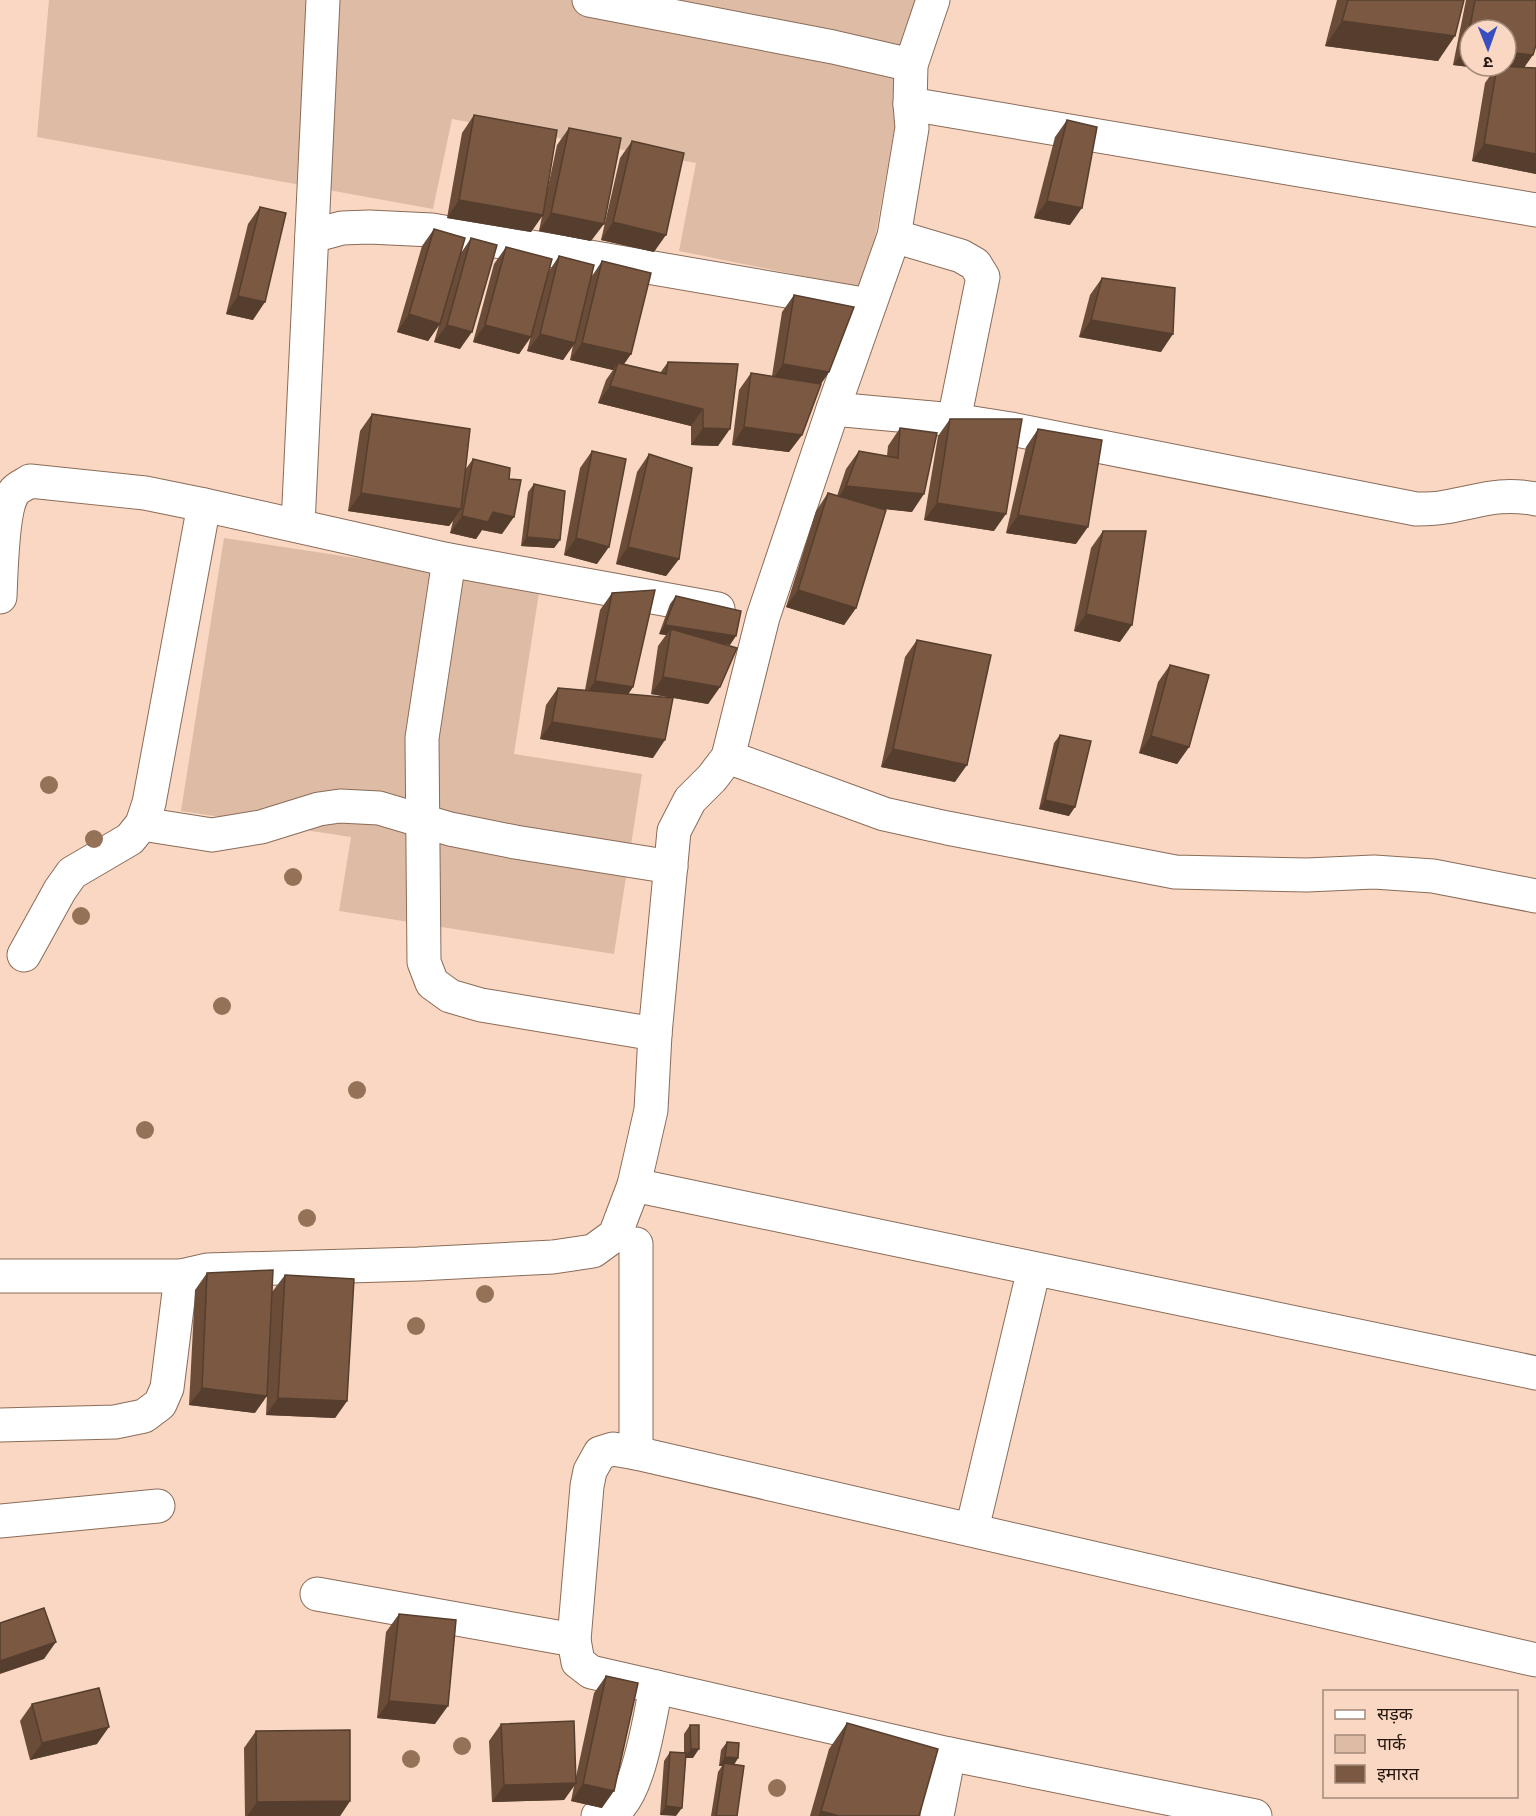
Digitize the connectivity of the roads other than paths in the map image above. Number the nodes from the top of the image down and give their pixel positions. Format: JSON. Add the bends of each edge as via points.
{"nodes":[{"id":1,"x":323,"y":0,"type":"edge"},
{"id":2,"x":589,"y":0,"type":"edge"},
{"id":3,"x":933,"y":0,"type":"edge"},
{"id":4,"x":911,"y":65,"type":"junction"},
{"id":5,"x":910,"y":104,"type":"junction"},
{"id":6,"x":1536,"y":210,"type":"edge"},
{"id":7,"x":312,"y":236,"type":"junction"},
{"id":8,"x":894,"y":236,"type":"junction"},
{"id":9,"x":869,"y":305,"type":"junction"},
{"id":10,"x":833,"y":409,"type":"junction"},
{"id":11,"x":954,"y":420,"type":"junction"},
{"id":12,"x":1536,"y":499,"type":"edge"},
{"id":13,"x":204,"y":505,"type":"junction"},
{"id":14,"x":298,"y":525,"type":"junction"},
{"id":15,"x":449,"y":560,"type":"junction"},
{"id":16,"x":0,"y":597,"type":"edge"},
{"id":17,"x":763,"y":616,"type":"junction"},
{"id":18,"x":728,"y":757,"type":"junction"},
{"id":19,"x":422,"y":821,"type":"junction"},
{"id":20,"x":142,"y":824,"type":"junction"},
{"id":21,"x":671,"y":867,"type":"junction"},
{"id":22,"x":1536,"y":896,"type":"edge"},
{"id":23,"x":24,"y":956,"type":"dead end"},
{"id":24,"x":655,"y":1034,"type":"junction"},
{"id":25,"x":634,"y":1185,"type":"junction"},
{"id":26,"x":636,"y":1244,"type":"dead end"},
{"id":27,"x":1034,"y":1269,"type":"junction"},
{"id":28,"x":0,"y":1276,"type":"edge"},
{"id":29,"x":181,"y":1276,"type":"junction"},
{"id":30,"x":1536,"y":1373,"type":"edge"},
{"id":31,"x":0,"y":1425,"type":"edge"},
{"id":32,"x":636,"y":1453,"type":"junction"},
{"id":33,"x":158,"y":1506,"type":"dead end"},
{"id":34,"x":0,"y":1521,"type":"edge"},
{"id":35,"x":972,"y":1529,"type":"junction"},
{"id":36,"x":317,"y":1594,"type":"dead end"},
{"id":37,"x":574,"y":1640,"type":"junction"},
{"id":38,"x":1536,"y":1660,"type":"edge"},
{"id":39,"x":656,"y":1687,"type":"junction"},
{"id":40,"x":949,"y":1754,"type":"junction"},
{"id":41,"x":598,"y":1816,"type":"edge"},
{"id":42,"x":937,"y":1816,"type":"edge"},
{"id":43,"x":1256,"y":1816,"type":"edge"}],
"edges":[{"from":1,"to":7,"type":"street"},
{"from":2,"to":4,"type":"street","via":[[833,46]]},
{"from":3,"to":4,"type":"street"},
{"from":4,"to":5,"type":"street"},
{"from":5,"to":6,"type":"street"},
{"from":5,"to":8,"type":"street","via":[[912,129]]},
{"from":7,"to":9,"type":"street","via":[[342,228],[432,230]]},
{"from":7,"to":14,"type":"street"},
{"from":8,"to":9,"type":"street"},
{"from":8,"to":11,"type":"street","via":[[961,256],[975,264],[983,277]]},
{"from":9,"to":10,"type":"street"},
{"from":10,"to":11,"type":"street"},
{"from":10,"to":17,"type":"street"},
{"from":11,"to":12,"type":"street","via":[[1416,510],[1445,508],[1487,497],[1516,495]]},
{"from":13,"to":14,"type":"street"},
{"from":13,"to":16,"type":"street","via":[[145,493],[30,481],[15,490],[8,507]]},
{"from":13,"to":20,"type":"street"},
{"from":14,"to":15,"type":"street"},
{"from":15,"to":17,"type":"street"},
{"from":15,"to":19,"type":"street","via":[[422,738]]},
{"from":17,"to":18,"type":"street"},
{"from":18,"to":21,"type":"street","via":[[690,800],[674,831]]},
{"from":18,"to":22,"type":"street","via":[[884,814],[1175,872],[1433,876]]},
{"from":19,"to":20,"type":"street","via":[[379,808],[340,807],[212,835]]},
{"from":19,"to":21,"type":"street","via":[[515,842]]},
{"from":19,"to":24,"type":"street","via":[[424,962],[432,983],[450,996],[481,1005]]},
{"from":20,"to":23,"type":"street","via":[[130,839],[72,873]]},
{"from":21,"to":24,"type":"street"},
{"from":24,"to":25,"type":"street","via":[[651,1110]]},
{"from":25,"to":27,"type":"street"},
{"from":25,"to":29,"type":"street","via":[[615,1235],[593,1251],[553,1257],[418,1264],[207,1270]]},
{"from":26,"to":32,"type":"street"},
{"from":27,"to":30,"type":"street"},
{"from":27,"to":35,"type":"street"},
{"from":28,"to":29,"type":"street"},
{"from":29,"to":31,"type":"street","via":[[167,1388],[160,1404],[144,1416],[115,1422]]},
{"from":32,"to":35,"type":"street"},
{"from":32,"to":37,"type":"street","via":[[613,1449],[600,1453],[590,1471]]},
{"from":33,"to":34,"type":"street"},
{"from":35,"to":38,"type":"street"},
{"from":36,"to":37,"type":"street"},
{"from":37,"to":39,"type":"street","via":[[578,1662],[591,1672]]},
{"from":39,"to":40,"type":"street"},
{"from":39,"to":41,"type":"street","via":[[637,1774],[628,1796],[615,1809]]},
{"from":40,"to":42,"type":"street"},
{"from":40,"to":43,"type":"street"}]}
